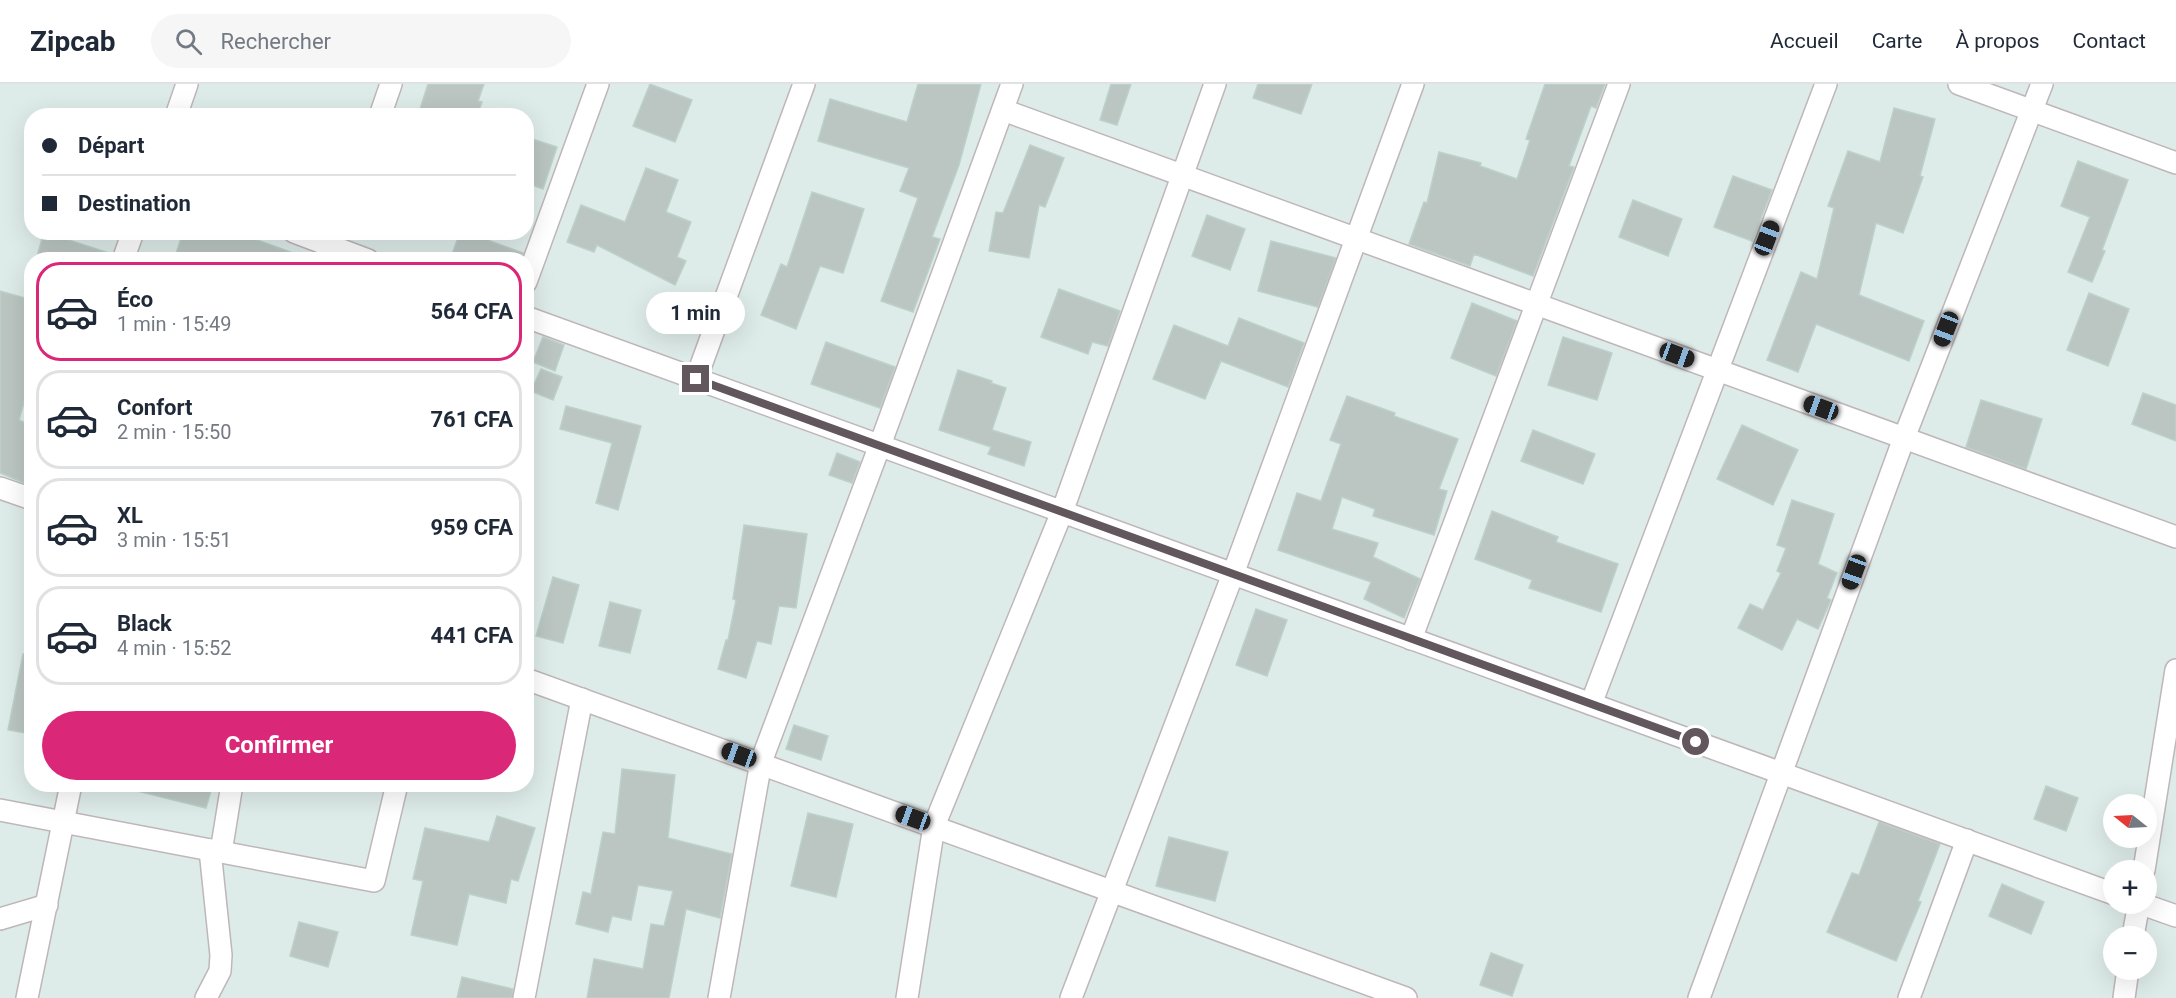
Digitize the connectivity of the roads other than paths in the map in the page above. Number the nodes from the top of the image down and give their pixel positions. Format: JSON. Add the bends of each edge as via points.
{"nodes":[{"id":1,"x":188,"y":84,"type":"edge"},
{"id":2,"x":391,"y":84,"type":"edge"},
{"id":3,"x":598,"y":84,"type":"edge"},
{"id":4,"x":804,"y":84,"type":"edge"},
{"id":5,"x":1012,"y":84,"type":"edge"},
{"id":6,"x":1215,"y":84,"type":"edge"},
{"id":7,"x":1413,"y":84,"type":"edge"},
{"id":8,"x":1619,"y":84,"type":"edge"},
{"id":9,"x":1826,"y":84,"type":"edge"},
{"id":10,"x":1959,"y":84,"type":"edge"},
{"id":11,"x":2042,"y":84,"type":"edge"},
{"id":12,"x":179,"y":108,"type":"edge"},
{"id":13,"x":383,"y":108,"type":"edge"},
{"id":14,"x":1003,"y":110,"type":"junction"},
{"id":15,"x":2032,"y":111,"type":"junction"},
{"id":16,"x":2176,"y":163,"type":"edge"},
{"id":17,"x":1182,"y":175,"type":"junction"},
{"id":18,"x":1356,"y":238,"type":"junction"},
{"id":19,"x":316,"y":240,"type":"edge"},
{"id":20,"x":332,"y":246,"type":"edge"},
{"id":21,"x":347,"y":252,"type":"edge"},
{"id":22,"x":534,"y":260,"type":"edge"},
{"id":23,"x":1536,"y":304,"type":"junction"},
{"id":24,"x":534,"y":320,"type":"edge"},
{"id":25,"x":1717,"y":370,"type":"junction"},
{"id":26,"x":696,"y":379,"type":"junction"},
{"id":27,"x":1904,"y":438,"type":"junction"},
{"id":28,"x":880,"y":445,"type":"junction"},
{"id":29,"x":0,"y":488,"type":"edge"},
{"id":30,"x":24,"y":496,"type":"edge"},
{"id":31,"x":1062,"y":512,"type":"junction"},
{"id":32,"x":2176,"y":537,"type":"edge"},
{"id":33,"x":1233,"y":574,"type":"junction"},
{"id":34,"x":1412,"y":639,"type":"junction"},
{"id":35,"x":2176,"y":670,"type":"edge"},
{"id":36,"x":534,"y":682,"type":"edge"},
{"id":37,"x":582,"y":699,"type":"junction"},
{"id":38,"x":1591,"y":704,"type":"junction"},
{"id":39,"x":761,"y":762,"type":"junction"},
{"id":40,"x":1781,"y":773,"type":"junction"},
{"id":41,"x":70,"y":792,"type":"edge"},
{"id":42,"x":230,"y":792,"type":"edge"},
{"id":43,"x":395,"y":792,"type":"edge"},
{"id":44,"x":0,"y":810,"type":"edge"},
{"id":45,"x":64,"y":822,"type":"junction"},
{"id":46,"x":934,"y":826,"type":"junction"},
{"id":47,"x":1966,"y":840,"type":"junction"},
{"id":48,"x":215,"y":851,"type":"junction"},
{"id":49,"x":2146,"y":860,"type":"edge"},
{"id":50,"x":2103,"y":890,"type":"edge"},
{"id":51,"x":1112,"y":891,"type":"junction"},
{"id":52,"x":46,"y":905,"type":"junction"},
{"id":53,"x":2157,"y":909,"type":"edge"},
{"id":54,"x":2176,"y":916,"type":"edge"},
{"id":55,"x":0,"y":919,"type":"edge"},
{"id":56,"x":2126,"y":980,"type":"edge"},
{"id":57,"x":27,"y":998,"type":"edge"},
{"id":58,"x":206,"y":998,"type":"edge"},
{"id":59,"x":524,"y":998,"type":"edge"},
{"id":60,"x":719,"y":998,"type":"edge"},
{"id":61,"x":907,"y":998,"type":"edge"},
{"id":62,"x":1071,"y":998,"type":"edge"},
{"id":63,"x":1406,"y":998,"type":"edge"},
{"id":64,"x":1699,"y":998,"type":"edge"},
{"id":65,"x":1909,"y":998,"type":"edge"},
{"id":66,"x":2124,"y":998,"type":"edge"}],
"edges":[{"from":1,"to":12,"type":"street"},
{"from":2,"to":13,"type":"street"},
{"from":3,"to":22,"type":"street"},
{"from":4,"to":26,"type":"street"},
{"from":5,"to":14,"type":"street"},
{"from":6,"to":17,"type":"street"},
{"from":7,"to":18,"type":"street"},
{"from":8,"to":23,"type":"street"},
{"from":9,"to":25,"type":"street"},
{"from":10,"to":15,"type":"street"},
{"from":11,"to":15,"type":"street"},
{"from":14,"to":17,"type":"street"},
{"from":14,"to":28,"type":"street"},
{"from":15,"to":16,"type":"street"},
{"from":15,"to":27,"type":"street"},
{"from":17,"to":18,"type":"street"},
{"from":17,"to":31,"type":"street"},
{"from":18,"to":23,"type":"street"},
{"from":18,"to":33,"type":"street"},
{"from":19,"to":20,"type":"street"},
{"from":20,"to":21,"type":"street"},
{"from":23,"to":25,"type":"street"},
{"from":23,"to":34,"type":"street"},
{"from":24,"to":26,"type":"street"},
{"from":25,"to":27,"type":"street"},
{"from":25,"to":38,"type":"street"},
{"from":26,"to":28,"type":"street"},
{"from":27,"to":32,"type":"street"},
{"from":27,"to":40,"type":"street"},
{"from":28,"to":31,"type":"street"},
{"from":28,"to":39,"type":"street"},
{"from":29,"to":30,"type":"street"},
{"from":31,"to":33,"type":"street"},
{"from":31,"to":46,"type":"street"},
{"from":33,"to":34,"type":"street"},
{"from":33,"to":51,"type":"street"},
{"from":34,"to":38,"type":"street"},
{"from":35,"to":49,"type":"street"},
{"from":36,"to":37,"type":"street"},
{"from":37,"to":39,"type":"street"},
{"from":37,"to":59,"type":"street"},
{"from":38,"to":40,"type":"street"},
{"from":39,"to":46,"type":"street"},
{"from":39,"to":60,"type":"street"},
{"from":40,"to":47,"type":"street"},
{"from":40,"to":64,"type":"street"},
{"from":41,"to":45,"type":"street"},
{"from":42,"to":48,"type":"street"},
{"from":43,"to":48,"type":"street","via":[[374,881]]},
{"from":44,"to":45,"type":"street"},
{"from":45,"to":48,"type":"street"},
{"from":45,"to":52,"type":"street"},
{"from":46,"to":51,"type":"street"},
{"from":46,"to":61,"type":"street"},
{"from":47,"to":50,"type":"street"},
{"from":47,"to":65,"type":"street"},
{"from":48,"to":58,"type":"street","via":[[221,955],[220,971]]},
{"from":51,"to":62,"type":"street"},
{"from":51,"to":63,"type":"street"},
{"from":52,"to":55,"type":"street"},
{"from":52,"to":57,"type":"street"},
{"from":53,"to":54,"type":"street"},
{"from":56,"to":66,"type":"street"}]}
